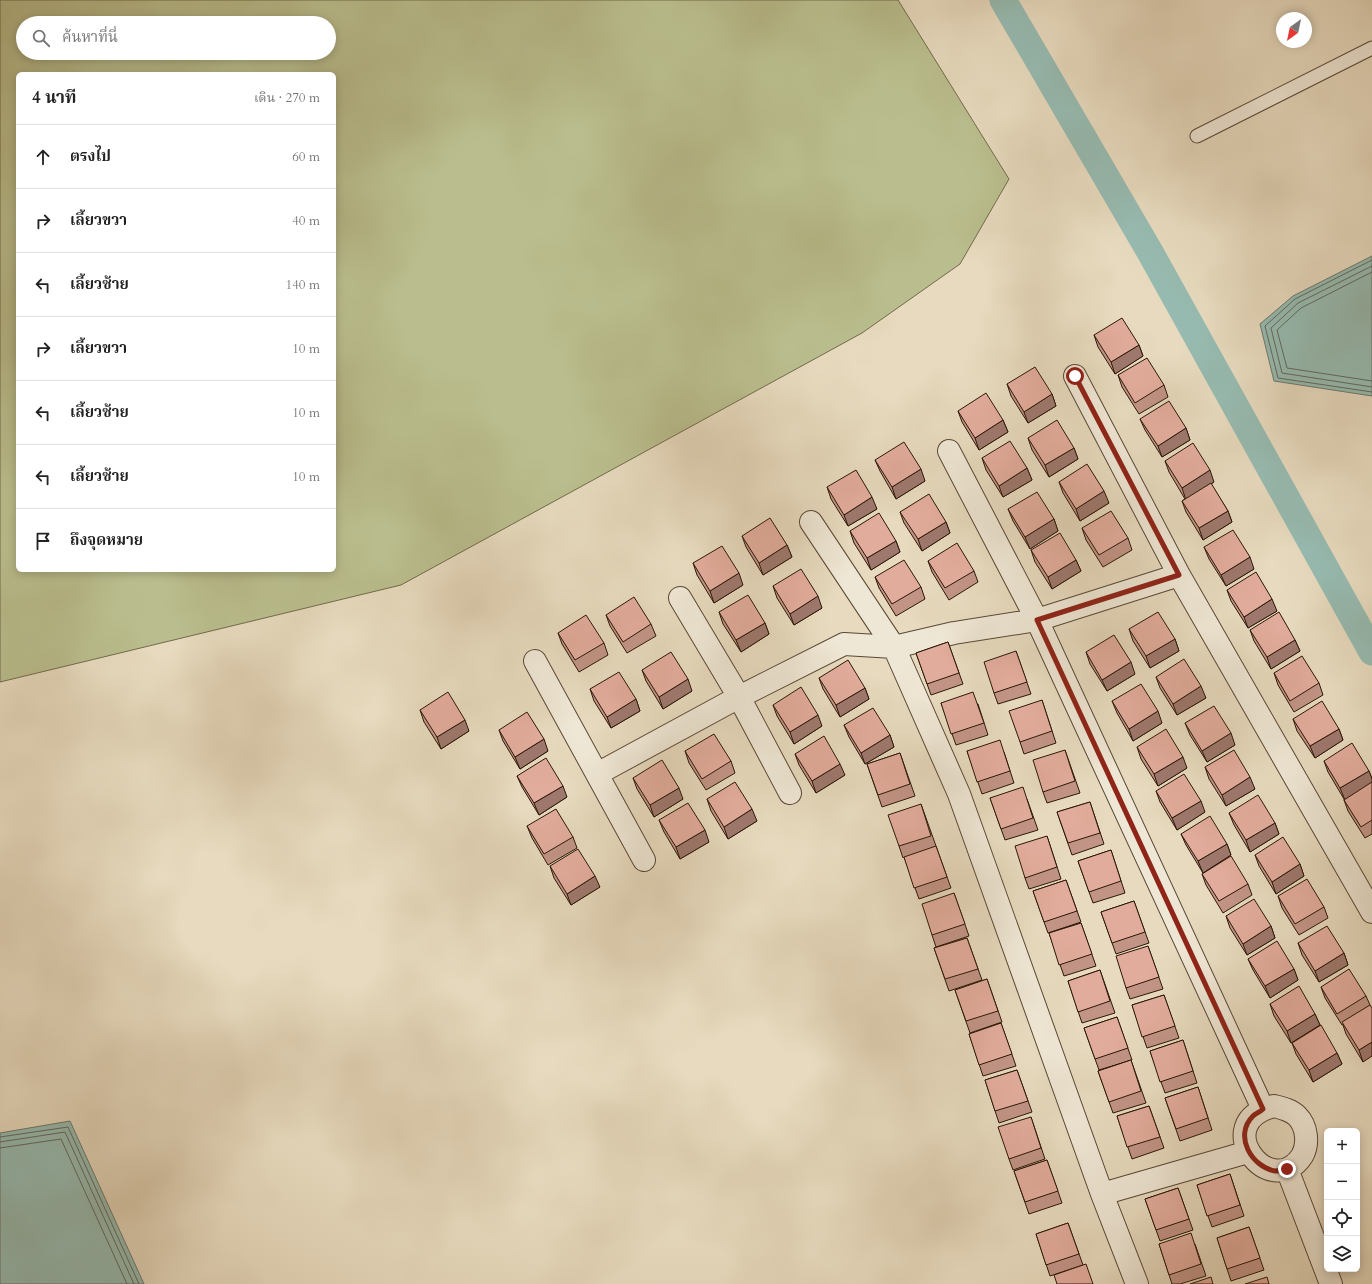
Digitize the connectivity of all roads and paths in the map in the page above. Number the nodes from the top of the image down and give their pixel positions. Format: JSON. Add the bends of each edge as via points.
{"nodes":[{"id":1,"x":1372,"y":48,"type":"edge"},
{"id":2,"x":1197,"y":136,"type":"dead end"},
{"id":3,"x":1075,"y":376,"type":"dead end"},
{"id":4,"x":949,"y":451,"type":"dead end"},
{"id":5,"x":811,"y":522,"type":"dead end"},
{"id":6,"x":1179,"y":575,"type":"junction"},
{"id":7,"x":680,"y":598,"type":"dead end"},
{"id":8,"x":1037,"y":620,"type":"junction"},
{"id":9,"x":894,"y":647,"type":"junction"},
{"id":10,"x":535,"y":661,"type":"dead end"},
{"id":11,"x":739,"y":697,"type":"junction"},
{"id":12,"x":597,"y":774,"type":"junction"},
{"id":13,"x":790,"y":793,"type":"dead end"},
{"id":14,"x":644,"y":860,"type":"dead end"},
{"id":15,"x":1372,"y":912,"type":"edge"},
{"id":16,"x":1263,"y":1109,"type":"junction"},
{"id":17,"x":1248,"y":1152,"type":"junction"},
{"id":18,"x":1287,"y":1169,"type":"junction"},
{"id":19,"x":1102,"y":1194,"type":"junction"},
{"id":20,"x":1137,"y":1284,"type":"edge"},
{"id":21,"x":1331,"y":1284,"type":"edge"}],
"edges":[{"from":1,"to":2,"type":"lane"},
{"from":3,"to":6,"type":"street"},
{"from":4,"to":8,"type":"street"},
{"from":5,"to":9,"type":"street"},
{"from":6,"to":8,"type":"street"},
{"from":6,"to":15,"type":"street"},
{"from":7,"to":11,"type":"street"},
{"from":8,"to":9,"type":"street","via":[[954,633]]},
{"from":8,"to":16,"type":"street"},
{"from":9,"to":11,"type":"street","via":[[844,644]]},
{"from":9,"to":19,"type":"street","via":[[959,794]]},
{"from":10,"to":12,"type":"street"},
{"from":11,"to":12,"type":"street"},
{"from":11,"to":13,"type":"street"},
{"from":12,"to":14,"type":"street"},
{"from":16,"to":17,"type":"street","via":[[1252,1117],[1246,1127]]},
{"from":16,"to":18,"type":"street","via":[[1274,1106],[1286,1110],[1297,1116],[1304,1126],[1304,1153],[1298,1162]]},
{"from":17,"to":18,"type":"street","via":[[1256,1162],[1267,1168],[1276,1171]]},
{"from":17,"to":19,"type":"street"},
{"from":18,"to":21,"type":"street"},
{"from":19,"to":20,"type":"street"}]}
